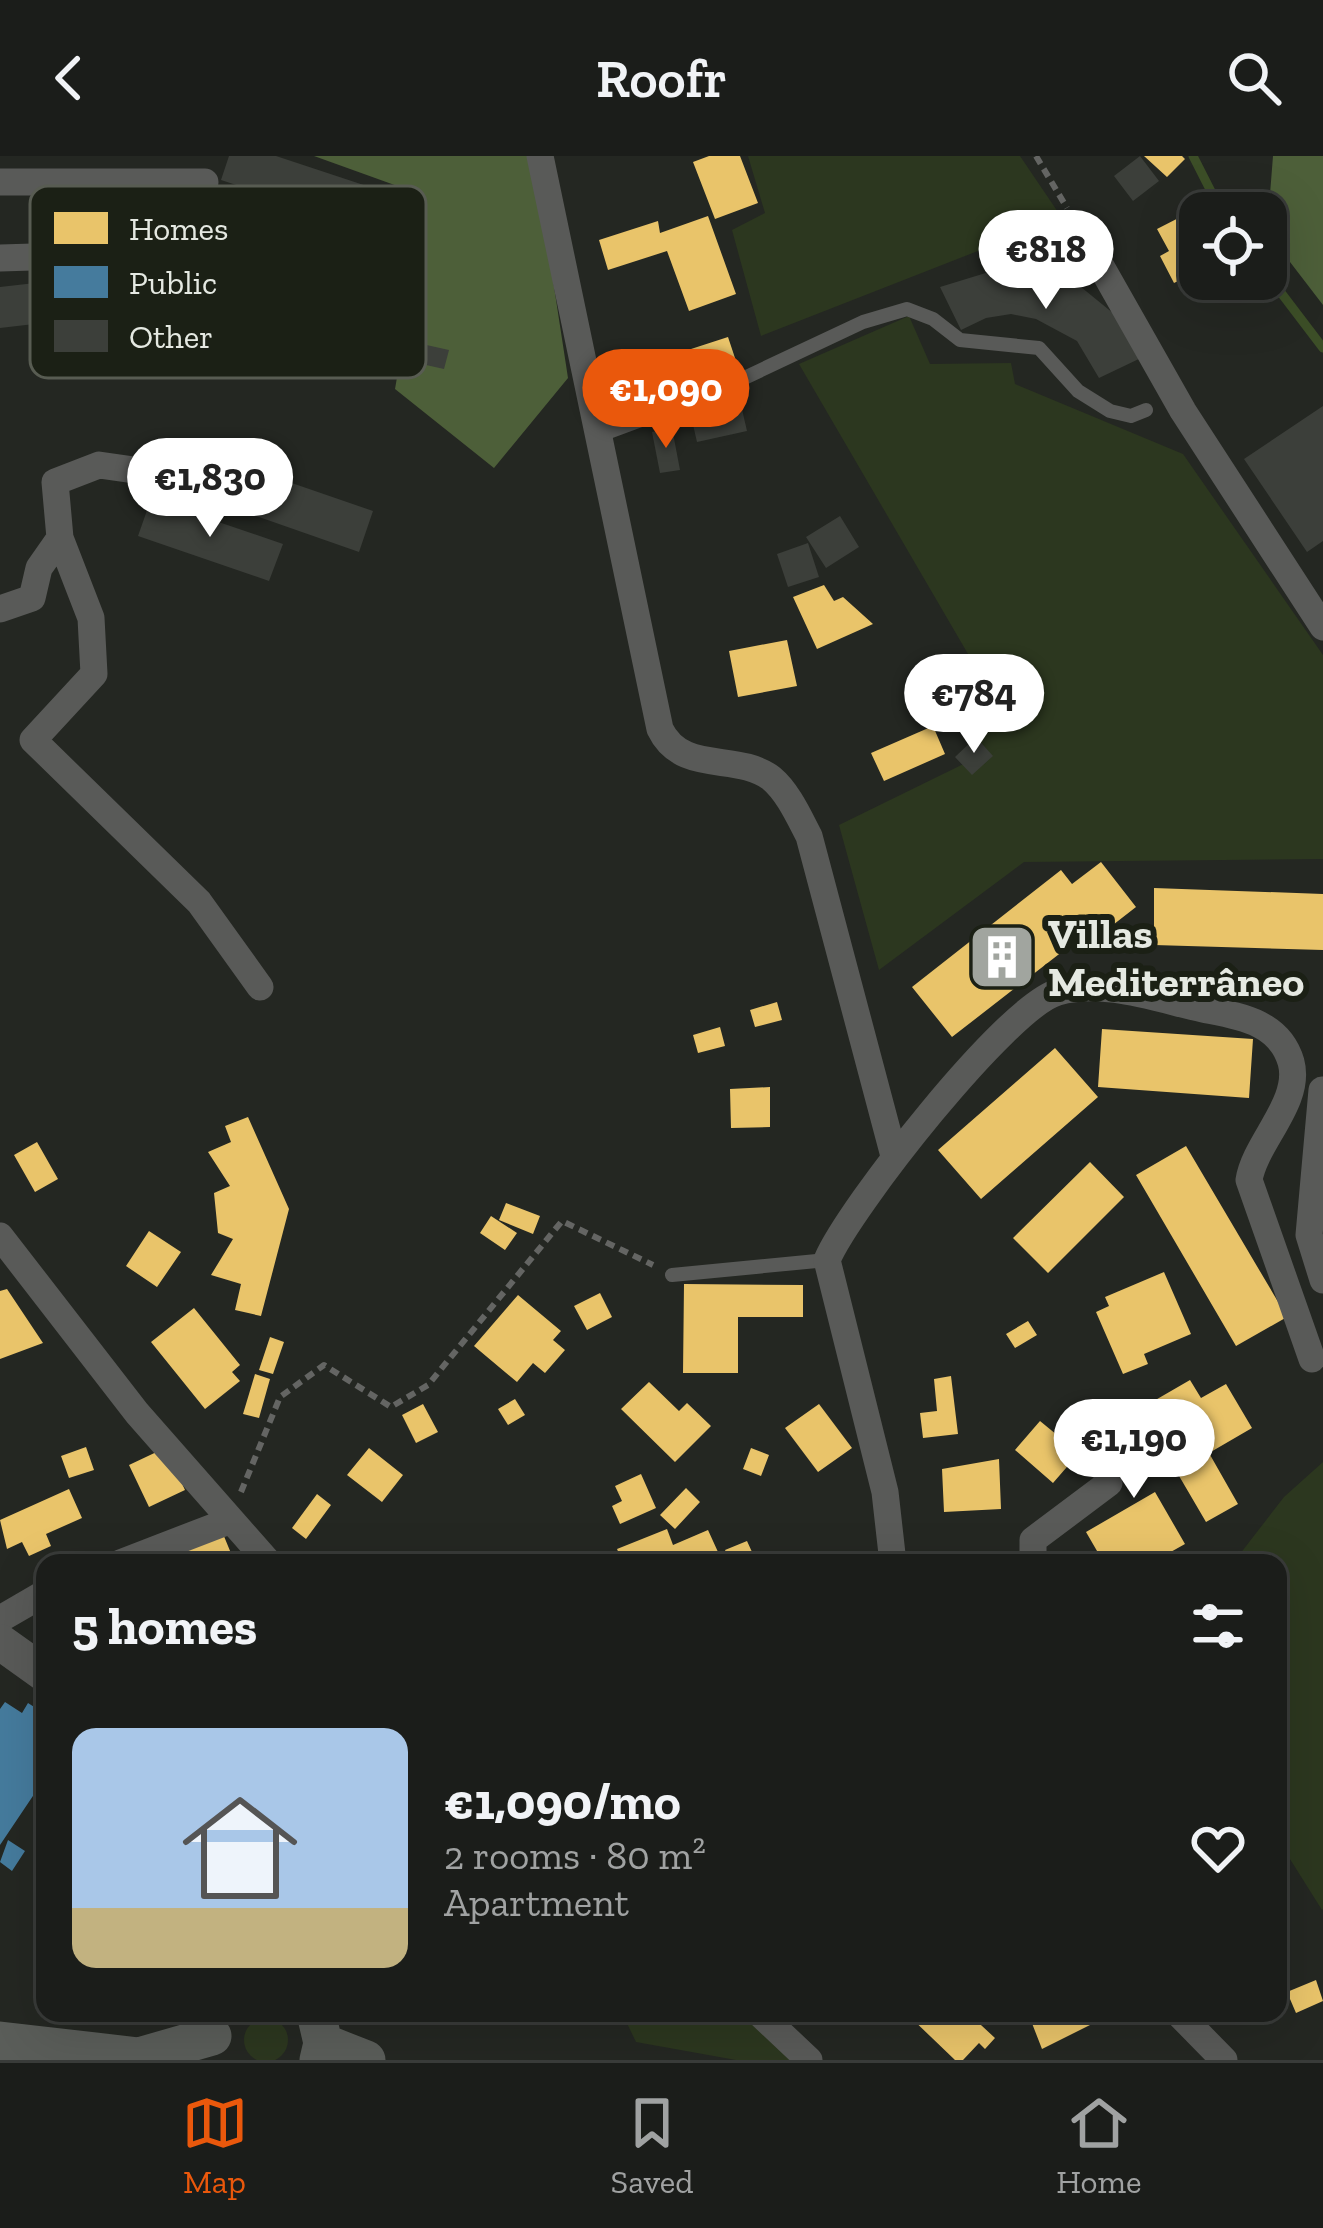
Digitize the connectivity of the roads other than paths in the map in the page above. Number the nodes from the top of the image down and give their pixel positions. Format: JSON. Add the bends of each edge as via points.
{"nodes":[{"id":1,"x":540,"y":156,"type":"edge"},
{"id":2,"x":0,"y":182,"type":"edge"},
{"id":3,"x":205,"y":182,"type":"dead end"},
{"id":4,"x":1081,"y":232,"type":"road end"},
{"id":5,"x":30,"y":257,"type":"edge"},
{"id":6,"x":0,"y":258,"type":"edge"},
{"id":7,"x":1145,"y":410,"type":"dead end"},
{"id":8,"x":598,"y":436,"type":"junction"},
{"id":9,"x":142,"y":471,"type":"dead end"},
{"id":10,"x":60,"y":538,"type":"junction"},
{"id":11,"x":0,"y":609,"type":"edge"},
{"id":12,"x":1323,"y":627,"type":"edge"},
{"id":13,"x":260,"y":986,"type":"dead end"},
{"id":14,"x":1322,"y":1090,"type":"edge"},
{"id":15,"x":894,"y":1156,"type":"junction"},
{"id":16,"x":0,"y":1236,"type":"edge"},
{"id":17,"x":827,"y":1261,"type":"junction"},
{"id":18,"x":13,"y":1273,"type":"edge"},
{"id":19,"x":672,"y":1275,"type":"road end"},
{"id":20,"x":1323,"y":1280,"type":"edge"},
{"id":21,"x":1312,"y":1359,"type":"dead end"},
{"id":22,"x":1091,"y":1420,"type":"dead end"},
{"id":23,"x":229,"y":1521,"type":"junction"},
{"id":24,"x":143,"y":1554,"type":"edge"},
{"id":25,"x":260,"y":1554,"type":"edge"},
{"id":26,"x":892,"y":1554,"type":"edge"},
{"id":27,"x":1033,"y":1554,"type":"edge"},
{"id":28,"x":36,"y":1598,"type":"edge"},
{"id":29,"x":0,"y":1619,"type":"edge"},
{"id":30,"x":0,"y":1642,"type":"edge"},
{"id":31,"x":36,"y":1668,"type":"edge"},
{"id":32,"x":769,"y":2022,"type":"edge"},
{"id":33,"x":1187,"y":2022,"type":"edge"},
{"id":34,"x":215,"y":2036,"type":"edge"},
{"id":35,"x":319,"y":2039,"type":"edge"},
{"id":36,"x":0,"y":2042,"type":"edge"},
{"id":37,"x":366,"y":2060,"type":"edge"},
{"id":38,"x":809,"y":2060,"type":"edge"},
{"id":39,"x":1224,"y":2060,"type":"edge"}],
"edges":[{"from":1,"to":8,"type":"street"},
{"from":2,"to":3,"type":"street"},
{"from":4,"to":12,"type":"street","via":[[1178,403]]},
{"from":5,"to":6,"type":"street"},
{"from":7,"to":8,"type":"lane","via":[[1131,416],[1089,400],[1040,349],[960,340],[907,309]]},
{"from":8,"to":15,"type":"street","via":[[659,729],[686,756],[770,776],[792,804],[809,836]]},
{"from":9,"to":10,"type":"street","via":[[99,465],[56,482]]},
{"from":10,"to":11,"type":"street","via":[[39,568],[32,598]]},
{"from":10,"to":13,"type":"street","via":[[91,618],[94,674],[33,740],[199,902]]},
{"from":14,"to":20,"type":"street","via":[[1309,1235]]},
{"from":15,"to":17,"type":"street"},
{"from":15,"to":21,"type":"street","via":[[1025,1012],[1052,993],[1102,988],[1249,1018],[1275,1034],[1292,1064],[1288,1098],[1252,1158],[1249,1180]]},
{"from":16,"to":18,"type":"street"},
{"from":17,"to":19,"type":"lane"},
{"from":17,"to":26,"type":"street","via":[[885,1492]]},
{"from":18,"to":23,"type":"street"},
{"from":22,"to":27,"type":"street","via":[[1109,1483],[1043,1529]]},
{"from":23,"to":24,"type":"street"},
{"from":23,"to":25,"type":"street"},
{"from":28,"to":29,"type":"street"},
{"from":30,"to":31,"type":"street"},
{"from":32,"to":38,"type":"street"},
{"from":33,"to":39,"type":"street"},
{"from":34,"to":36,"type":"main road","via":[[139,2057]]},
{"from":35,"to":37,"type":"main road"}]}
